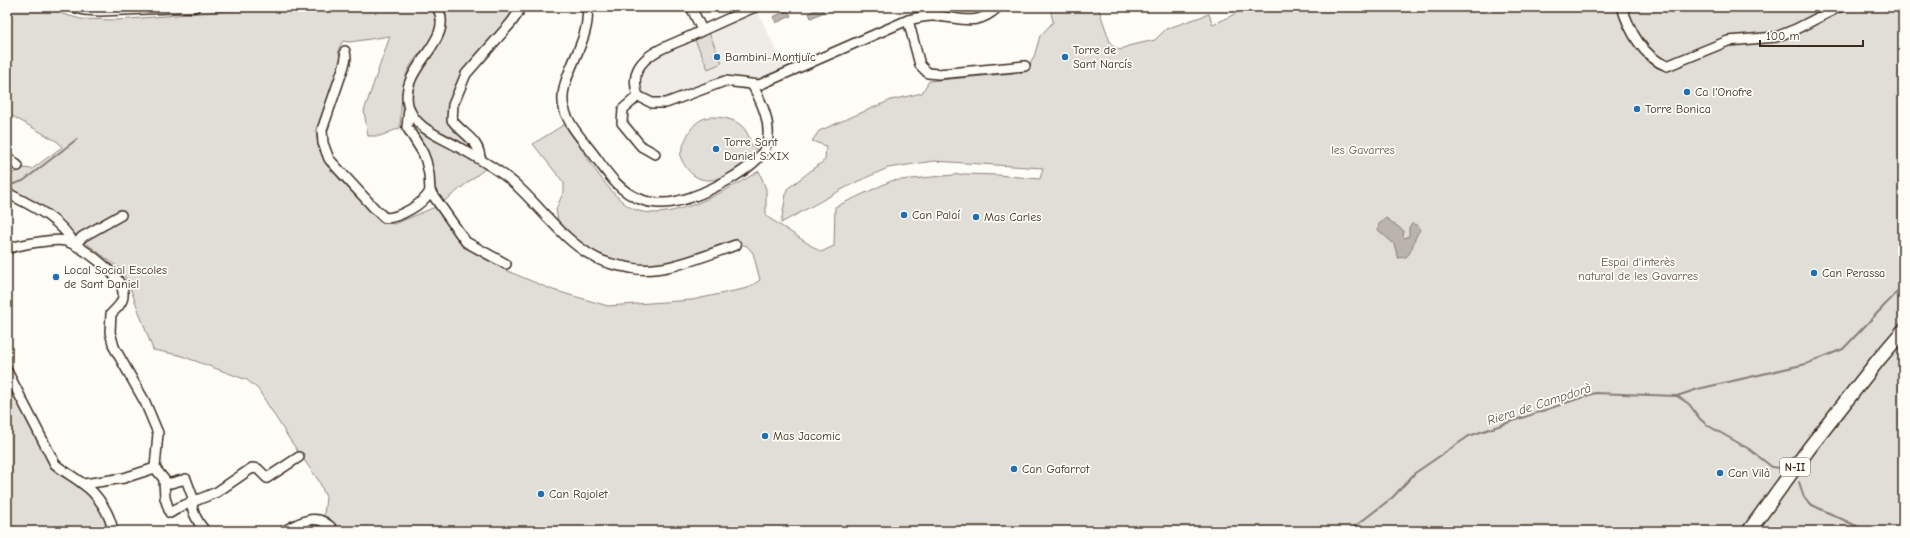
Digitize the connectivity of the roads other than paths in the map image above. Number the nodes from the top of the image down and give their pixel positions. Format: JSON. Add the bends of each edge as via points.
{"nodes":[{"id":1,"x":72,"y":7,"type":"edge"},
{"id":2,"x":194,"y":7,"type":"edge"},
{"id":3,"x":437,"y":7,"type":"edge"},
{"id":4,"x":518,"y":7,"type":"edge"},
{"id":5,"x":587,"y":7,"type":"edge"},
{"id":6,"x":691,"y":7,"type":"edge"},
{"id":7,"x":755,"y":7,"type":"edge"},
{"id":8,"x":998,"y":7,"type":"edge"},
{"id":9,"x":1622,"y":7,"type":"edge"},
{"id":10,"x":1839,"y":7,"type":"edge"},
{"id":11,"x":908,"y":20,"type":"junction"},
{"id":12,"x":702,"y":30,"type":"junction"},
{"id":13,"x":345,"y":51,"type":"dead end"},
{"id":14,"x":1024,"y":66,"type":"dead end"},
{"id":15,"x":753,"y":86,"type":"junction"},
{"id":16,"x":638,"y":96,"type":"junction"},
{"id":17,"x":409,"y":108,"type":"junction"},
{"id":18,"x":655,"y":154,"type":"dead end"},
{"id":19,"x":7,"y":157,"type":"edge"},
{"id":20,"x":480,"y":159,"type":"junction"},
{"id":21,"x":18,"y":166,"type":"dead end"},
{"id":22,"x":430,"y":191,"type":"junction"},
{"id":23,"x":7,"y":193,"type":"edge"},
{"id":24,"x":121,"y":215,"type":"dead end"},
{"id":25,"x":75,"y":245,"type":"junction"},
{"id":26,"x":736,"y":245,"type":"dead end"},
{"id":27,"x":7,"y":249,"type":"edge"},
{"id":28,"x":506,"y":264,"type":"dead end"},
{"id":29,"x":1903,"y":331,"type":"edge"},
{"id":30,"x":7,"y":371,"type":"edge"},
{"id":31,"x":299,"y":457,"type":"dead end"},
{"id":32,"x":155,"y":468,"type":"junction"},
{"id":33,"x":164,"y":481,"type":"junction"},
{"id":34,"x":84,"y":484,"type":"junction"},
{"id":35,"x":191,"y":502,"type":"junction"},
{"id":36,"x":114,"y":531,"type":"edge"},
{"id":37,"x":205,"y":531,"type":"edge"},
{"id":38,"x":284,"y":531,"type":"edge"},
{"id":39,"x":334,"y":531,"type":"edge"},
{"id":40,"x":1749,"y":531,"type":"edge"}],
"edges":[{"from":1,"to":2,"type":"street","via":[[100,11]]},
{"from":3,"to":17,"type":"street","via":[[441,16],[441,30],[410,78],[407,98]]},
{"from":4,"to":20,"type":"street","via":[[518,13],[511,23],[468,71],[452,109],[452,120],[476,145]]},
{"from":5,"to":15,"type":"street","via":[[587,31],[562,96],[565,114],[619,188],[639,199],[659,203],[689,198],[734,177],[760,156],[766,147],[768,127]]},
{"from":6,"to":12,"type":"street"},
{"from":7,"to":12,"type":"street"},
{"from":8,"to":11,"type":"street","via":[[977,20],[963,21],[933,16]]},
{"from":9,"to":10,"type":"street","via":[[1627,23],[1648,54],[1667,66],[1728,41],[1776,37]]},
{"from":11,"to":14,"type":"street","via":[[920,65],[928,73]]},
{"from":11,"to":15,"type":"street"},
{"from":12,"to":16,"type":"street","via":[[653,54],[643,62],[636,74]]},
{"from":13,"to":22,"type":"street","via":[[344,66],[322,130],[323,143],[329,159],[385,218],[394,217],[415,206],[427,197]]},
{"from":15,"to":16,"type":"street","via":[[737,81],[725,81],[666,103],[652,103]]},
{"from":16,"to":18,"type":"street","via":[[623,109],[622,123],[640,146]]},
{"from":17,"to":20,"type":"street","via":[[422,126]]},
{"from":17,"to":22,"type":"street","via":[[407,127],[423,153],[428,167]]},
{"from":19,"to":21,"type":"street"},
{"from":20,"to":26,"type":"street","via":[[514,183],[574,242],[603,261],[631,269],[647,270]]},
{"from":22,"to":28,"type":"street","via":[[466,242]]},
{"from":23,"to":25,"type":"street","via":[[55,221],[68,232]]},
{"from":24,"to":25,"type":"street","via":[[82,237]]},
{"from":25,"to":27,"type":"street","via":[[62,240]]},
{"from":25,"to":32,"type":"street","via":[[112,273],[121,285],[121,303],[110,318],[111,340],[118,358],[145,402],[158,433]]},
{"from":29,"to":40,"type":"highway","number":"N-II","via":[[1810,447]]},
{"from":30,"to":34,"type":"street","via":[[55,464]]},
{"from":31,"to":35,"type":"street","via":[[267,478],[258,469],[252,468],[217,492]]},
{"from":32,"to":33,"type":"street"},
{"from":32,"to":34,"type":"street","via":[[124,478]]},
{"from":33,"to":35,"type":"street","via":[[171,484],[186,479],[193,498]]},
{"from":33,"to":35,"type":"street","via":[[165,498],[170,513]]},
{"from":34,"to":36,"type":"street","via":[[104,507]]},
{"from":35,"to":37,"type":"street","via":[[200,526]]},
{"from":38,"to":39,"type":"street","via":[[312,519],[324,521]]}]}
